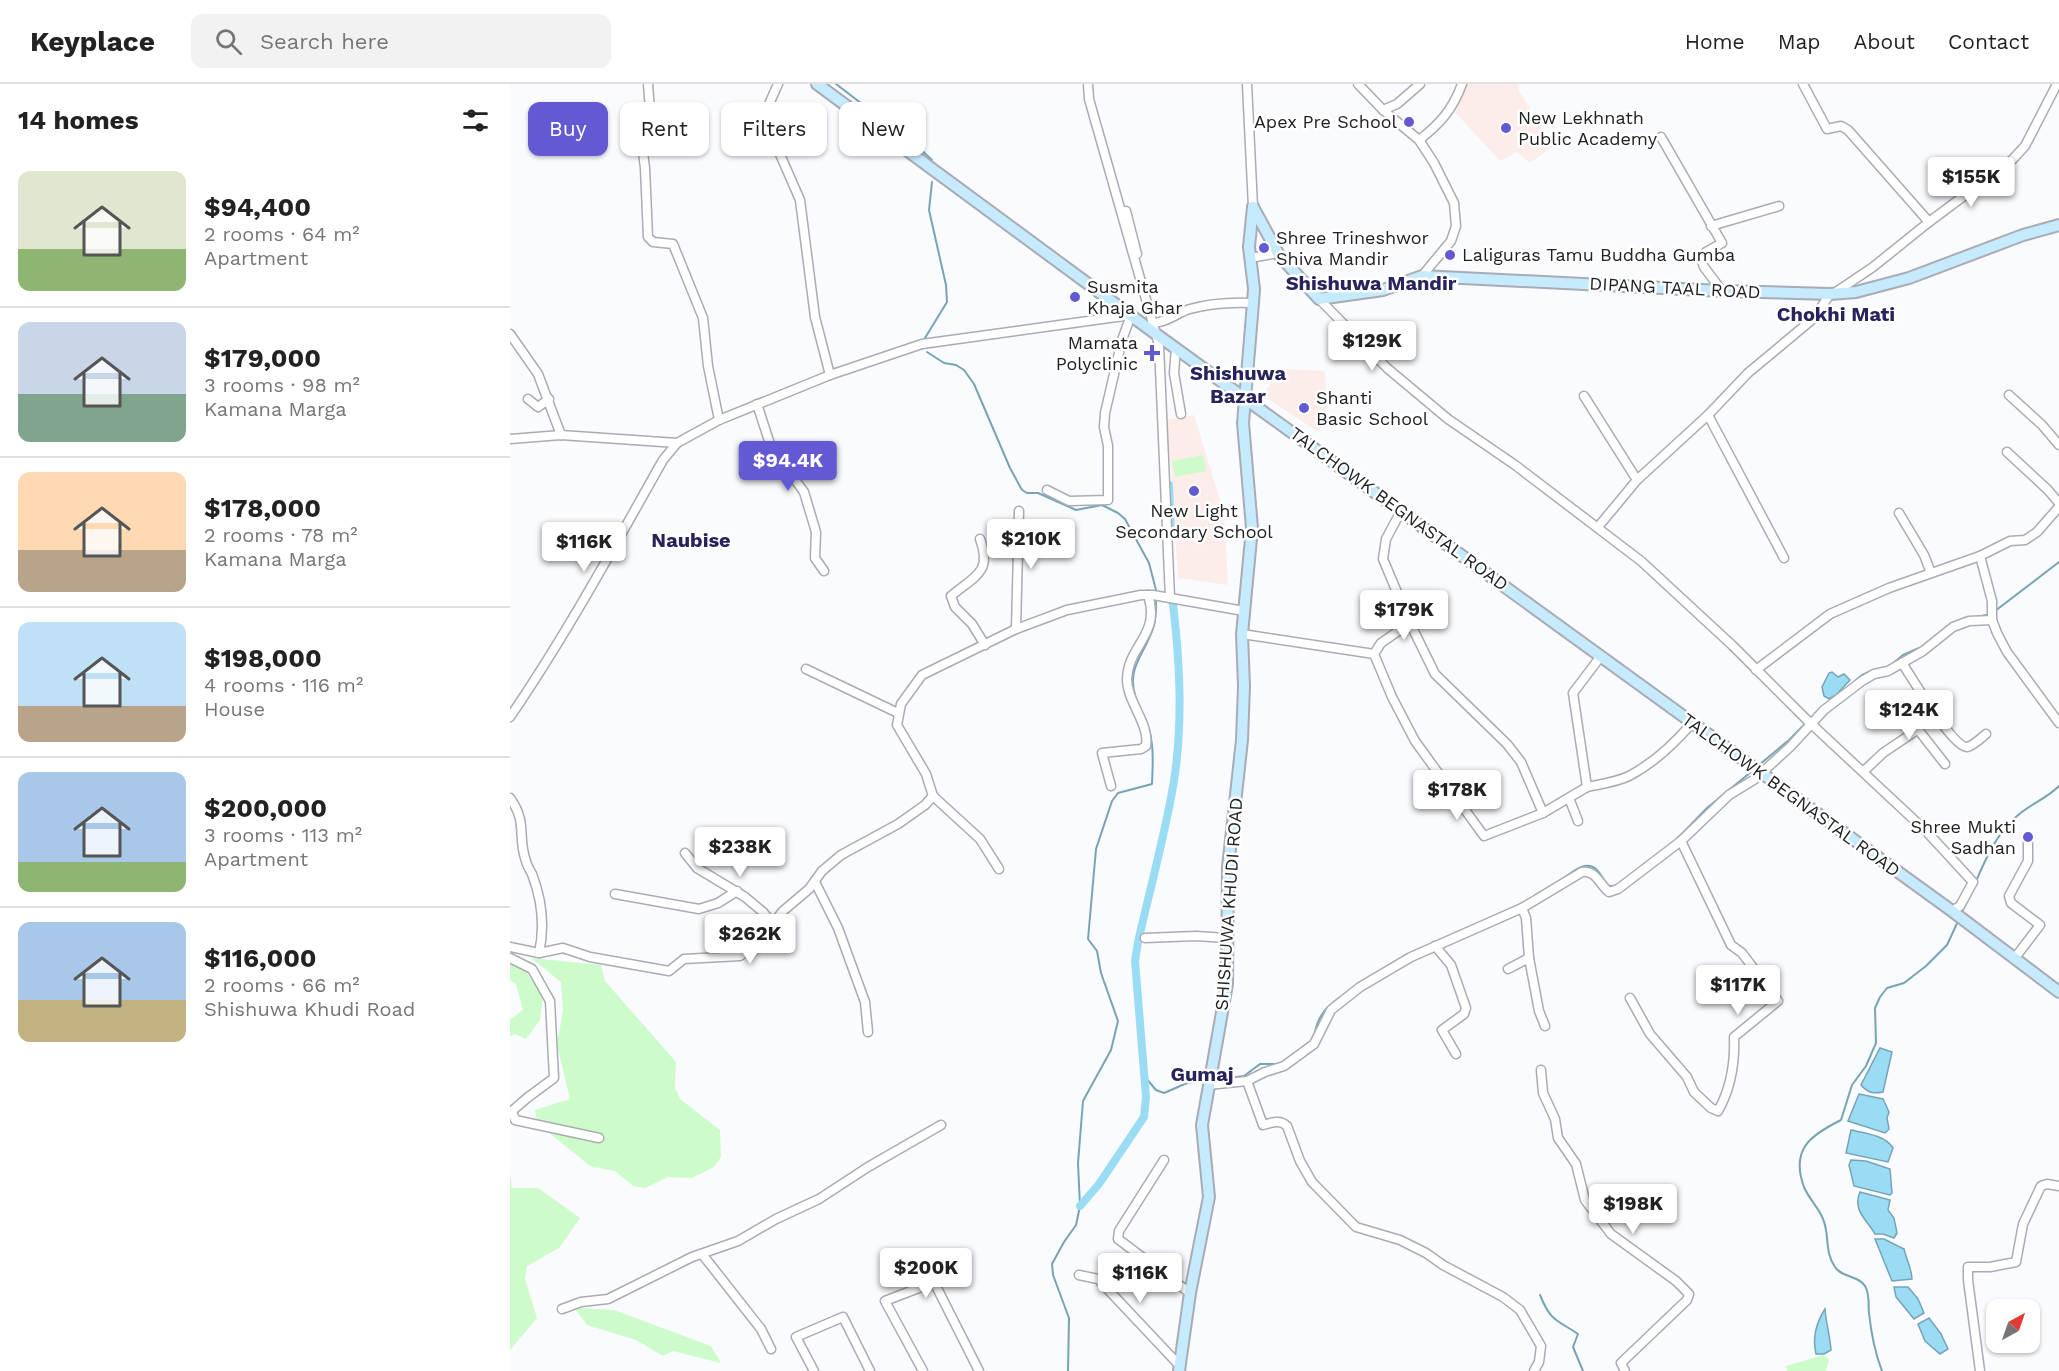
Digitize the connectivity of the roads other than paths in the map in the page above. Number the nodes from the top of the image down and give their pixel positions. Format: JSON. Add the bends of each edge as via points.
{"nodes":[{"id":1,"x":648,"y":84,"type":"edge"},
{"id":2,"x":778,"y":84,"type":"edge"},
{"id":3,"x":817,"y":84,"type":"edge"},
{"id":4,"x":1088,"y":84,"type":"edge"},
{"id":5,"x":1094,"y":84,"type":"edge"},
{"id":6,"x":1247,"y":84,"type":"edge"},
{"id":7,"x":1358,"y":84,"type":"edge"},
{"id":8,"x":1420,"y":84,"type":"edge"},
{"id":9,"x":1462,"y":84,"type":"edge"},
{"id":10,"x":1803,"y":84,"type":"edge"},
{"id":11,"x":2057,"y":84,"type":"edge"},
{"id":12,"x":1383,"y":110,"type":"junction"},
{"id":13,"x":1661,"y":137,"type":"dead end"},
{"id":14,"x":1419,"y":140,"type":"junction"},
{"id":15,"x":1779,"y":206,"type":"dead end"},
{"id":16,"x":1253,"y":207,"type":"junction"},
{"id":17,"x":1929,"y":222,"type":"junction"},
{"id":18,"x":2059,"y":225,"type":"edge"},
{"id":19,"x":1711,"y":226,"type":"junction"},
{"id":20,"x":1278,"y":253,"type":"junction"},
{"id":21,"x":1250,"y":258,"type":"junction"},
{"id":22,"x":1422,"y":276,"type":"junction"},
{"id":23,"x":1722,"y":291,"type":"junction"},
{"id":24,"x":1833,"y":293,"type":"junction"},
{"id":25,"x":1319,"y":300,"type":"junction"},
{"id":26,"x":1253,"y":303,"type":"junction"},
{"id":27,"x":1131,"y":315,"type":"junction"},
{"id":28,"x":1159,"y":322,"type":"junction"},
{"id":29,"x":510,"y":334,"type":"edge"},
{"id":30,"x":1159,"y":336,"type":"junction"},
{"id":31,"x":1176,"y":348,"type":"junction"},
{"id":32,"x":830,"y":375,"type":"junction"},
{"id":33,"x":2009,"y":395,"type":"dead end"},
{"id":34,"x":1584,"y":396,"type":"dead end"},
{"id":35,"x":1245,"y":398,"type":"junction"},
{"id":36,"x":528,"y":399,"type":"dead end"},
{"id":37,"x":549,"y":399,"type":"junction"},
{"id":38,"x":757,"y":404,"type":"junction"},
{"id":39,"x":1181,"y":414,"type":"dead end"},
{"id":40,"x":1708,"y":415,"type":"junction"},
{"id":41,"x":719,"y":420,"type":"junction"},
{"id":42,"x":561,"y":435,"type":"junction"},
{"id":43,"x":510,"y":439,"type":"edge"},
{"id":44,"x":677,"y":443,"type":"junction"},
{"id":45,"x":2059,"y":445,"type":"edge"},
{"id":46,"x":2007,"y":452,"type":"dead end"},
{"id":47,"x":1637,"y":480,"type":"junction"},
{"id":48,"x":1047,"y":490,"type":"dead end"},
{"id":49,"x":2059,"y":503,"type":"edge"},
{"id":50,"x":2059,"y":507,"type":"edge"},
{"id":51,"x":1019,"y":511,"type":"dead end"},
{"id":52,"x":1401,"y":511,"type":"junction"},
{"id":53,"x":1899,"y":513,"type":"dead end"},
{"id":54,"x":1598,"y":528,"type":"junction"},
{"id":55,"x":980,"y":539,"type":"dead end"},
{"id":56,"x":1980,"y":556,"type":"junction"},
{"id":57,"x":1784,"y":558,"type":"dead end"},
{"id":58,"x":824,"y":571,"type":"dead end"},
{"id":59,"x":1931,"y":573,"type":"junction"},
{"id":60,"x":1148,"y":595,"type":"junction"},
{"id":61,"x":1170,"y":598,"type":"junction"},
{"id":62,"x":1244,"y":611,"type":"junction"},
{"id":63,"x":1993,"y":614,"type":"junction"},
{"id":64,"x":1410,"y":623,"type":"junction"},
{"id":65,"x":1016,"y":629,"type":"junction"},
{"id":66,"x":1242,"y":634,"type":"junction"},
{"id":67,"x":985,"y":645,"type":"junction"},
{"id":68,"x":1374,"y":654,"type":"junction"},
{"id":69,"x":1601,"y":656,"type":"junction"},
{"id":70,"x":1902,"y":663,"type":"junction"},
{"id":71,"x":806,"y":669,"type":"dead end"},
{"id":72,"x":1756,"y":670,"type":"junction"},
{"id":73,"x":1895,"y":700,"type":"dead end"},
{"id":74,"x":898,"y":713,"type":"junction"},
{"id":75,"x":510,"y":717,"type":"edge"},
{"id":76,"x":1808,"y":721,"type":"junction"},
{"id":77,"x":1692,"y":723,"type":"junction"},
{"id":78,"x":2059,"y":723,"type":"edge"},
{"id":79,"x":1917,"y":730,"type":"junction"},
{"id":80,"x":1986,"y":734,"type":"dead end"},
{"id":81,"x":1945,"y":764,"type":"dead end"},
{"id":82,"x":1864,"y":771,"type":"junction"},
{"id":83,"x":1761,"y":772,"type":"junction"},
{"id":84,"x":1111,"y":786,"type":"dead end"},
{"id":85,"x":1587,"y":787,"type":"junction"},
{"id":86,"x":933,"y":796,"type":"junction"},
{"id":87,"x":510,"y":798,"type":"edge"},
{"id":88,"x":1569,"y":798,"type":"junction"},
{"id":89,"x":1543,"y":813,"type":"junction"},
{"id":90,"x":1578,"y":821,"type":"dead end"},
{"id":91,"x":1681,"y":842,"type":"junction"},
{"id":92,"x":2028,"y":842,"type":"dead end"},
{"id":93,"x":685,"y":853,"type":"dead end"},
{"id":94,"x":999,"y":869,"type":"dead end"},
{"id":95,"x":815,"y":882,"type":"junction"},
{"id":96,"x":737,"y":891,"type":"junction"},
{"id":97,"x":615,"y":894,"type":"dead end"},
{"id":98,"x":1522,"y":908,"type":"junction"},
{"id":99,"x":1952,"y":911,"type":"junction"},
{"id":100,"x":772,"y":923,"type":"junction"},
{"id":101,"x":1145,"y":938,"type":"dead end"},
{"id":102,"x":1226,"y":938,"type":"junction"},
{"id":103,"x":1436,"y":946,"type":"junction"},
{"id":104,"x":510,"y":947,"type":"edge"},
{"id":105,"x":540,"y":953,"type":"junction"},
{"id":106,"x":510,"y":958,"type":"edge"},
{"id":107,"x":1530,"y":958,"type":"junction"},
{"id":108,"x":2014,"y":959,"type":"junction"},
{"id":109,"x":1508,"y":969,"type":"dead end"},
{"id":110,"x":2059,"y":992,"type":"edge"},
{"id":111,"x":1630,"y":998,"type":"dead end"},
{"id":112,"x":1545,"y":1026,"type":"dead end"},
{"id":113,"x":868,"y":1032,"type":"dead end"},
{"id":114,"x":1456,"y":1054,"type":"dead end"},
{"id":115,"x":1541,"y":1070,"type":"dead end"},
{"id":116,"x":1247,"y":1081,"type":"junction"},
{"id":117,"x":1208,"y":1085,"type":"junction"},
{"id":118,"x":941,"y":1125,"type":"dead end"},
{"id":119,"x":599,"y":1138,"type":"dead end"},
{"id":120,"x":1164,"y":1160,"type":"dead end"},
{"id":121,"x":2059,"y":1186,"type":"edge"},
{"id":122,"x":702,"y":1254,"type":"junction"},
{"id":123,"x":1079,"y":1275,"type":"dead end"},
{"id":124,"x":1190,"y":1293,"type":"junction"},
{"id":125,"x":562,"y":1309,"type":"dead end"},
{"id":126,"x":771,"y":1349,"type":"dead end"},
{"id":127,"x":1180,"y":1368,"type":"edge"},
{"id":128,"x":814,"y":1371,"type":"edge"},
{"id":129,"x":870,"y":1371,"type":"edge"},
{"id":130,"x":923,"y":1371,"type":"edge"},
{"id":131,"x":979,"y":1371,"type":"edge"},
{"id":132,"x":1534,"y":1371,"type":"edge"},
{"id":133,"x":1626,"y":1371,"type":"edge"},
{"id":134,"x":1980,"y":1371,"type":"edge"}],
"edges":[{"from":1,"to":41,"type":"street","via":[[650,110],[642,145],[648,237],[653,242],[673,244],[695,296],[705,326]]},
{"from":2,"to":32,"type":"street","via":[[766,111],[772,136],[800,200],[815,317]]},
{"from":3,"to":27,"type":"main road","name":"TALCHOWK BEGNASTAL ROAD"},
{"from":4,"to":30,"type":"street","via":[[1128,243]]},
{"from":5,"to":28,"type":"street","via":[[1138,259]]},
{"from":6,"to":16,"type":"street"},
{"from":7,"to":12,"type":"street"},
{"from":8,"to":12,"type":"street","via":[[1397,104]]},
{"from":9,"to":14,"type":"street","via":[[1455,103]]},
{"from":10,"to":17,"type":"street","via":[[1827,129],[1841,126],[1848,130]]},
{"from":11,"to":17,"type":"street","via":[[2025,146]]},
{"from":12,"to":14,"type":"street"},
{"from":13,"to":19,"type":"street"},
{"from":14,"to":22,"type":"street","via":[[1454,203],[1456,226],[1451,241]]},
{"from":15,"to":19,"type":"street"},
{"from":16,"to":20,"type":"main road"},
{"from":16,"to":21,"type":"main road","name":"SHISHUWA KHUDI ROAD"},
{"from":17,"to":24,"type":"street"},
{"from":18,"to":24,"type":"main road","name":"DIPANG TAAL ROAD","via":[[1909,278],[1856,292]]},
{"from":19,"to":23,"type":"street","via":[[1722,243],[1701,258]]},
{"from":20,"to":21,"type":"street"},
{"from":20,"to":25,"type":"main road"},
{"from":21,"to":26,"type":"main road","name":"SHISHUWA KHUDI ROAD"},
{"from":22,"to":23,"type":"main road","name":"DIPANG TAAL ROAD"},
{"from":22,"to":25,"type":"main road","name":"DIPANG TAAL ROAD","via":[[1383,290]]},
{"from":23,"to":24,"type":"main road","name":"DIPANG TAAL ROAD"},
{"from":24,"to":40,"type":"street","via":[[1814,318],[1748,373]]},
{"from":25,"to":54,"type":"street","via":[[1387,368],[1448,419]]},
{"from":26,"to":28,"type":"street","via":[[1208,305]]},
{"from":26,"to":35,"type":"main road","name":"SHISHUWA KHUDI ROAD"},
{"from":27,"to":30,"type":"main road","name":"TALCHOWK BEGNASTAL ROAD"},
{"from":27,"to":32,"type":"street","via":[[922,344]]},
{"from":27,"to":48,"type":"street","via":[[1105,413],[1108,500],[1069,501]]},
{"from":28,"to":30,"type":"street"},
{"from":29,"to":37,"type":"street","via":[[538,374]]},
{"from":30,"to":31,"type":"main road","name":"TALCHOWK BEGNASTAL ROAD"},
{"from":30,"to":61,"type":"street"},
{"from":31,"to":35,"type":"main road","name":"TALCHOWK BEGNASTAL ROAD"},
{"from":31,"to":39,"type":"street","via":[[1174,373]]},
{"from":32,"to":38,"type":"street"},
{"from":33,"to":45,"type":"street"},
{"from":34,"to":47,"type":"street"},
{"from":35,"to":52,"type":"main road","name":"TALCHOWK BEGNASTAL ROAD"},
{"from":35,"to":62,"type":"main road","name":"SHISHUWA KHUDI ROAD","via":[[1243,423],[1252,528]]},
{"from":36,"to":37,"type":"street","via":[[538,407]]},
{"from":37,"to":42,"type":"street"},
{"from":38,"to":41,"type":"street"},
{"from":38,"to":58,"type":"street","via":[[771,447],[804,492],[816,532],[815,558]]},
{"from":40,"to":47,"type":"street"},
{"from":40,"to":57,"type":"street"},
{"from":41,"to":44,"type":"street"},
{"from":42,"to":43,"type":"street"},
{"from":42,"to":44,"type":"street"},
{"from":44,"to":75,"type":"street","via":[[663,460],[582,602]]},
{"from":46,"to":49,"type":"street"},
{"from":47,"to":54,"type":"street"},
{"from":50,"to":56,"type":"street","via":[[2025,540],[2010,541]]},
{"from":51,"to":65,"type":"street"},
{"from":52,"to":64,"type":"street","via":[[1386,538],[1383,559]]},
{"from":52,"to":69,"type":"main road","name":"TALCHOWK BEGNASTAL ROAD"},
{"from":53,"to":59,"type":"street"},
{"from":54,"to":72,"type":"street","via":[[1641,561]]},
{"from":55,"to":67,"type":"street","via":[[984,551],[981,573],[951,596]]},
{"from":56,"to":59,"type":"street"},
{"from":56,"to":63,"type":"street"},
{"from":59,"to":72,"type":"street","via":[[1830,614]]},
{"from":60,"to":61,"type":"street"},
{"from":60,"to":65,"type":"street","via":[[1067,610]]},
{"from":60,"to":84,"type":"street","via":[[1151,619],[1127,677],[1130,697],[1147,742],[1141,749],[1102,753]]},
{"from":61,"to":62,"type":"street"},
{"from":62,"to":66,"type":"main road","name":"SHISHUWA KHUDI ROAD"},
{"from":63,"to":70,"type":"street","via":[[1953,627]]},
{"from":63,"to":78,"type":"street","via":[[2007,652]]},
{"from":64,"to":68,"type":"street","via":[[1380,643]]},
{"from":64,"to":89,"type":"street","via":[[1435,674],[1508,744],[1521,762]]},
{"from":65,"to":67,"type":"street"},
{"from":66,"to":68,"type":"street"},
{"from":66,"to":102,"type":"main road","name":"SHISHUWA KHUDI ROAD","via":[[1242,740],[1228,867]]},
{"from":67,"to":74,"type":"street","via":[[922,675]]},
{"from":68,"to":89,"type":"street","via":[[1415,741],[1484,836]]},
{"from":69,"to":77,"type":"main road","name":"TALCHOWK BEGNASTAL ROAD"},
{"from":69,"to":85,"type":"street","via":[[1573,693]]},
{"from":70,"to":76,"type":"street","via":[[1867,677]]},
{"from":70,"to":80,"type":"street","via":[[1963,747]]},
{"from":71,"to":74,"type":"street"},
{"from":72,"to":76,"type":"street"},
{"from":73,"to":79,"type":"street"},
{"from":74,"to":86,"type":"street","via":[[898,729],[926,774]]},
{"from":76,"to":82,"type":"street"},
{"from":76,"to":83,"type":"street","via":[[1791,746]]},
{"from":77,"to":83,"type":"main road","name":"TALCHOWK BEGNASTAL ROAD"},
{"from":77,"to":85,"type":"street","via":[[1658,756],[1628,776]]},
{"from":79,"to":81,"type":"street"},
{"from":79,"to":82,"type":"street"},
{"from":82,"to":99,"type":"street","via":[[1973,882],[1960,906]]},
{"from":83,"to":91,"type":"street","via":[[1729,795]]},
{"from":83,"to":99,"type":"main road","name":"TALCHOWK BEGNASTAL ROAD"},
{"from":85,"to":88,"type":"street"},
{"from":86,"to":94,"type":"street","via":[[980,839]]},
{"from":86,"to":95,"type":"street","via":[[897,824],[841,855]]},
{"from":87,"to":105,"type":"street","via":[[519,811],[525,860],[542,914]]},
{"from":88,"to":89,"type":"street"},
{"from":88,"to":90,"type":"street"},
{"from":91,"to":98,"type":"street","via":[[1614,892],[1585,871]]},
{"from":91,"to":111,"type":"street","via":[[1731,945],[1742,953],[1778,1001],[1734,1037],[1730,1082],[1718,1111],[1694,1092],[1687,1077],[1650,1034]]},
{"from":92,"to":108,"type":"street","via":[[2028,861],[2009,896],[2011,903],[2040,925]]},
{"from":93,"to":96,"type":"street","via":[[697,868]]},
{"from":95,"to":100,"type":"street"},
{"from":95,"to":113,"type":"street","via":[[838,928],[865,1002]]},
{"from":96,"to":97,"type":"street","via":[[699,909]]},
{"from":96,"to":100,"type":"street"},
{"from":98,"to":103,"type":"street"},
{"from":98,"to":107,"type":"street"},
{"from":99,"to":108,"type":"main road","name":"TALCHOWK BEGNASTAL ROAD"},
{"from":100,"to":105,"type":"street","via":[[759,941],[740,956],[684,959],[669,971],[590,957],[563,948]]},
{"from":101,"to":102,"type":"street"},
{"from":102,"to":117,"type":"main road","name":"SHISHUWA KHUDI ROAD","via":[[1227,984]]},
{"from":103,"to":114,"type":"street","via":[[1451,965],[1466,1008],[1464,1014],[1442,1030]]},
{"from":103,"to":116,"type":"street","via":[[1360,987],[1331,1010],[1320,1036],[1309,1049],[1284,1066]]},
{"from":104,"to":105,"type":"street"},
{"from":106,"to":119,"type":"street","via":[[532,969],[550,1001],[555,1060],[554,1078],[512,1111],[515,1120]]},
{"from":107,"to":109,"type":"street"},
{"from":107,"to":112,"type":"street"},
{"from":108,"to":110,"type":"main road"},
{"from":115,"to":133,"type":"street","via":[[1543,1093],[1555,1119],[1558,1138],[1576,1164],[1585,1200],[1611,1234],[1689,1294],[1621,1363]]},
{"from":116,"to":117,"type":"street"},
{"from":116,"to":132,"type":"street","via":[[1263,1125],[1283,1122],[1287,1126],[1312,1182],[1356,1227],[1400,1240],[1426,1253],[1520,1310],[1541,1346]]},
{"from":117,"to":124,"type":"main road","name":"SHISHUWA KHUDI ROAD","via":[[1202,1125],[1209,1197]]},
{"from":118,"to":122,"type":"street","via":[[819,1199],[738,1241]]},
{"from":120,"to":124,"type":"street","via":[[1119,1231],[1118,1239]]},
{"from":121,"to":134,"type":"street","via":[[2041,1186],[2023,1224],[2016,1262],[1968,1267]]},
{"from":122,"to":125,"type":"street","via":[[608,1299],[580,1302]]},
{"from":122,"to":126,"type":"street","via":[[761,1329]]},
{"from":123,"to":127,"type":"street","via":[[1098,1279]]},
{"from":124,"to":127,"type":"main road","name":"SHISHUWA KHUDI ROAD"},
{"from":128,"to":129,"type":"street","via":[[796,1337],[843,1317]]},
{"from":130,"to":131,"type":"street","via":[[885,1301],[934,1282]]}]}
